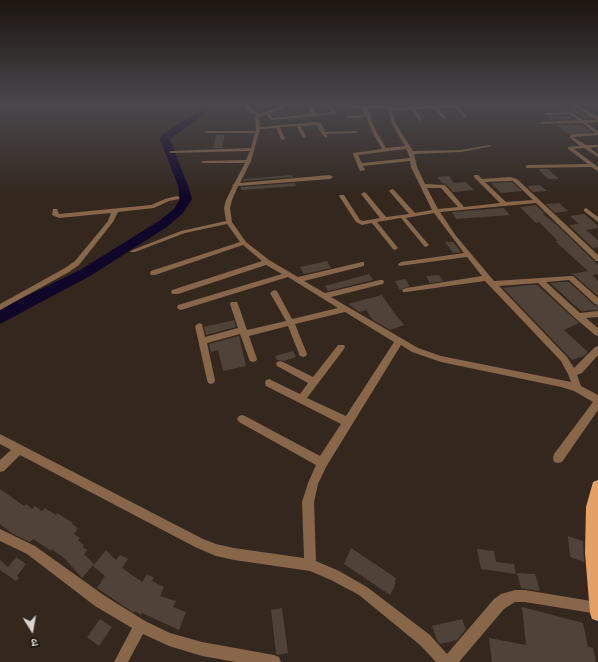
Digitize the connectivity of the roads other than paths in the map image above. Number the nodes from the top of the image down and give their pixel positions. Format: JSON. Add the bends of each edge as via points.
{"nodes":[{"id":1,"x":256,"y":136,"type":"edge"},
{"id":2,"x":280,"y":136,"type":"edge"},
{"id":3,"x":377,"y":136,"type":"edge"},
{"id":4,"x":401,"y":136,"type":"edge"},
{"id":5,"x":572,"y":136,"type":"edge"},
{"id":6,"x":282,"y":139,"type":"dead end"},
{"id":7,"x":490,"y":146,"type":"dead end"},
{"id":8,"x":585,"y":146,"type":"junction"},
{"id":9,"x":598,"y":146,"type":"edge"},
{"id":10,"x":253,"y":149,"type":"junction"},
{"id":11,"x":385,"y":150,"type":"junction"},
{"id":12,"x":171,"y":152,"type":"dead end"},
{"id":13,"x":410,"y":153,"type":"junction"},
{"id":14,"x":598,"y":156,"type":"edge"},
{"id":15,"x":248,"y":161,"type":"junction"},
{"id":16,"x":203,"y":162,"type":"dead end"},
{"id":17,"x":592,"y":165,"type":"junction"},
{"id":18,"x":528,"y":167,"type":"dead end"},
{"id":19,"x":598,"y":169,"type":"edge"},
{"id":20,"x":476,"y":176,"type":"dead end"},
{"id":21,"x":330,"y":177,"type":"dead end"},
{"id":22,"x":481,"y":181,"type":"junction"},
{"id":23,"x":235,"y":185,"type":"junction"},
{"id":24,"x":423,"y":186,"type":"junction"},
{"id":25,"x":392,"y":191,"type":"dead end"},
{"id":26,"x":364,"y":194,"type":"dead end"},
{"id":27,"x":342,"y":196,"type":"dead end"},
{"id":28,"x":177,"y":198,"type":"dead end"},
{"id":29,"x":538,"y":201,"type":"junction"},
{"id":30,"x":504,"y":204,"type":"junction"},
{"id":31,"x":462,"y":208,"type":"junction"},
{"id":32,"x":55,"y":210,"type":"dead end"},
{"id":33,"x":586,"y":210,"type":"dead end"},
{"id":34,"x":115,"y":211,"type":"junction"},
{"id":35,"x":436,"y":211,"type":"junction"},
{"id":36,"x":413,"y":214,"type":"junction"},
{"id":37,"x":402,"y":216,"type":"junction"},
{"id":38,"x":384,"y":219,"type":"junction"},
{"id":39,"x":598,"y":220,"type":"edge"},
{"id":40,"x":374,"y":221,"type":"junction"},
{"id":41,"x":229,"y":222,"type":"junction"},
{"id":42,"x":244,"y":243,"type":"junction"},
{"id":43,"x":426,"y":244,"type":"dead end"},
{"id":44,"x":395,"y":248,"type":"dead end"},
{"id":45,"x":133,"y":252,"type":"dead end"},
{"id":46,"x":468,"y":255,"type":"junction"},
{"id":47,"x":598,"y":259,"type":"edge"},
{"id":48,"x":267,"y":262,"type":"junction"},
{"id":49,"x":362,"y":264,"type":"dead end"},
{"id":50,"x":401,"y":264,"type":"dead end"},
{"id":51,"x":153,"y":273,"type":"dead end"},
{"id":52,"x":288,"y":275,"type":"junction"},
{"id":53,"x":296,"y":280,"type":"junction"},
{"id":54,"x":540,"y":280,"type":"junction"},
{"id":55,"x":489,"y":281,"type":"junction"},
{"id":56,"x":380,"y":282,"type":"dead end"},
{"id":57,"x":406,"y":290,"type":"dead end"},
{"id":58,"x":175,"y":292,"type":"dead end"},
{"id":59,"x":274,"y":293,"type":"dead end"},
{"id":60,"x":324,"y":296,"type":"junction"},
{"id":61,"x":598,"y":302,"type":"edge"},
{"id":62,"x":234,"y":304,"type":"dead end"},
{"id":63,"x":0,"y":307,"type":"edge"},
{"id":64,"x":181,"y":307,"type":"dead end"},
{"id":65,"x":345,"y":309,"type":"junction"},
{"id":66,"x":598,"y":314,"type":"edge"},
{"id":67,"x":578,"y":316,"type":"junction"},
{"id":68,"x":290,"y":322,"type":"junction"},
{"id":69,"x":198,"y":326,"type":"dead end"},
{"id":70,"x":244,"y":332,"type":"junction"},
{"id":71,"x":598,"y":333,"type":"edge"},
{"id":72,"x":202,"y":341,"type":"junction"},
{"id":73,"x":399,"y":342,"type":"junction"},
{"id":74,"x":341,"y":347,"type":"dead end"},
{"id":75,"x":598,"y":349,"type":"edge"},
{"id":76,"x":303,"y":354,"type":"dead end"},
{"id":77,"x":253,"y":359,"type":"dead end"},
{"id":78,"x":280,"y":364,"type":"dead end"},
{"id":79,"x":572,"y":373,"type":"junction"},
{"id":80,"x":211,"y":380,"type":"dead end"},
{"id":81,"x":315,"y":382,"type":"junction"},
{"id":82,"x":269,"y":383,"type":"dead end"},
{"id":83,"x":577,"y":388,"type":"junction"},
{"id":84,"x":302,"y":399,"type":"junction"},
{"id":85,"x":598,"y":401,"type":"edge"},
{"id":86,"x":242,"y":419,"type":"dead end"},
{"id":87,"x":348,"y":422,"type":"junction"},
{"id":88,"x":0,"y":439,"type":"edge"},
{"id":89,"x":19,"y":449,"type":"junction"},
{"id":90,"x":558,"y":458,"type":"dead end"},
{"id":91,"x":322,"y":463,"type":"junction"},
{"id":92,"x":3,"y":464,"type":"edge"},
{"id":93,"x":598,"y":487,"type":"edge"},
{"id":94,"x":595,"y":526,"type":"edge"},
{"id":95,"x":0,"y":535,"type":"edge"},
{"id":96,"x":310,"y":565,"type":"junction"},
{"id":97,"x":597,"y":610,"type":"edge"},
{"id":98,"x":140,"y":626,"type":"junction"},
{"id":99,"x":121,"y":662,"type":"edge"},
{"id":100,"x":274,"y":662,"type":"edge"},
{"id":101,"x":446,"y":662,"type":"edge"},
{"id":102,"x":450,"y":662,"type":"edge"}],
"edges":[{"from":1,"to":10,"type":"street"},
{"from":2,"to":6,"type":"street"},
{"from":3,"to":11,"type":"street"},
{"from":4,"to":13,"type":"street"},
{"from":5,"to":8,"type":"street"},
{"from":7,"to":13,"type":"street","via":[[461,152]]},
{"from":8,"to":9,"type":"street"},
{"from":8,"to":14,"type":"street"},
{"from":8,"to":17,"type":"street","via":[[570,148]]},
{"from":10,"to":12,"type":"street"},
{"from":10,"to":15,"type":"street"},
{"from":11,"to":13,"type":"street"},
{"from":11,"to":13,"type":"street","via":[[356,153],[361,167]]},
{"from":13,"to":24,"type":"street"},
{"from":15,"to":16,"type":"street"},
{"from":15,"to":23,"type":"street"},
{"from":17,"to":18,"type":"street"},
{"from":17,"to":19,"type":"street"},
{"from":20,"to":22,"type":"street"},
{"from":21,"to":23,"type":"street"},
{"from":22,"to":29,"type":"street","via":[[514,179]]},
{"from":22,"to":30,"type":"street"},
{"from":23,"to":41,"type":"street","via":[[228,204]]},
{"from":24,"to":31,"type":"street","via":[[445,186]]},
{"from":24,"to":35,"type":"street"},
{"from":25,"to":36,"type":"street"},
{"from":26,"to":38,"type":"street"},
{"from":27,"to":40,"type":"street","via":[[359,222]]},
{"from":28,"to":34,"type":"street","via":[[152,207]]},
{"from":29,"to":30,"type":"street"},
{"from":29,"to":47,"type":"street"},
{"from":30,"to":31,"type":"street"},
{"from":31,"to":35,"type":"street"},
{"from":32,"to":34,"type":"street","via":[[55,215],[59,216]]},
{"from":33,"to":39,"type":"street"},
{"from":34,"to":63,"type":"street","via":[[111,221],[77,263]]},
{"from":35,"to":36,"type":"street"},
{"from":35,"to":46,"type":"street"},
{"from":36,"to":37,"type":"street"},
{"from":37,"to":38,"type":"street"},
{"from":37,"to":43,"type":"street"},
{"from":38,"to":40,"type":"street"},
{"from":40,"to":44,"type":"street"},
{"from":41,"to":42,"type":"street"},
{"from":41,"to":45,"type":"street","via":[[183,232]]},
{"from":42,"to":48,"type":"street"},
{"from":42,"to":51,"type":"street"},
{"from":46,"to":50,"type":"street"},
{"from":46,"to":55,"type":"street"},
{"from":48,"to":52,"type":"street"},
{"from":48,"to":58,"type":"street"},
{"from":49,"to":53,"type":"street"},
{"from":52,"to":53,"type":"street"},
{"from":52,"to":64,"type":"street"},
{"from":53,"to":60,"type":"street"},
{"from":54,"to":55,"type":"street"},
{"from":54,"to":61,"type":"street","via":[[571,278]]},
{"from":54,"to":67,"type":"street"},
{"from":55,"to":57,"type":"street"},
{"from":55,"to":79,"type":"street","via":[[564,360]]},
{"from":56,"to":60,"type":"street"},
{"from":59,"to":68,"type":"street"},
{"from":60,"to":65,"type":"street"},
{"from":62,"to":70,"type":"street"},
{"from":65,"to":68,"type":"street"},
{"from":65,"to":73,"type":"street"},
{"from":66,"to":67,"type":"street"},
{"from":67,"to":71,"type":"street"},
{"from":68,"to":70,"type":"street"},
{"from":68,"to":76,"type":"street"},
{"from":69,"to":72,"type":"street"},
{"from":70,"to":72,"type":"street"},
{"from":70,"to":77,"type":"street"},
{"from":72,"to":80,"type":"street"},
{"from":73,"to":83,"type":"street","via":[[441,359]]},
{"from":73,"to":87,"type":"street"},
{"from":74,"to":81,"type":"street"},
{"from":75,"to":79,"type":"street","via":[[579,370]]},
{"from":78,"to":81,"type":"street"},
{"from":79,"to":83,"type":"street"},
{"from":81,"to":84,"type":"street"},
{"from":82,"to":84,"type":"street"},
{"from":83,"to":85,"type":"street"},
{"from":84,"to":87,"type":"street"},
{"from":85,"to":90,"type":"street"},
{"from":86,"to":91,"type":"street"},
{"from":87,"to":91,"type":"street"},
{"from":88,"to":89,"type":"street"},
{"from":89,"to":92,"type":"street"},
{"from":89,"to":96,"type":"street","via":[[204,546],[234,554]]},
{"from":91,"to":96,"type":"street","via":[[308,502]]},
{"from":93,"to":94,"type":"main road","via":[[593,507]]},
{"from":94,"to":97,"type":"main road","via":[[592,553]]},
{"from":95,"to":98,"type":"street","via":[[31,550],[100,601]]},
{"from":96,"to":101,"type":"street","via":[[335,575],[363,591],[425,640]]},
{"from":97,"to":102,"type":"street","via":[[524,596],[506,599]]},
{"from":98,"to":99,"type":"street"},
{"from":98,"to":100,"type":"street","via":[[169,639],[202,649]]}]}
